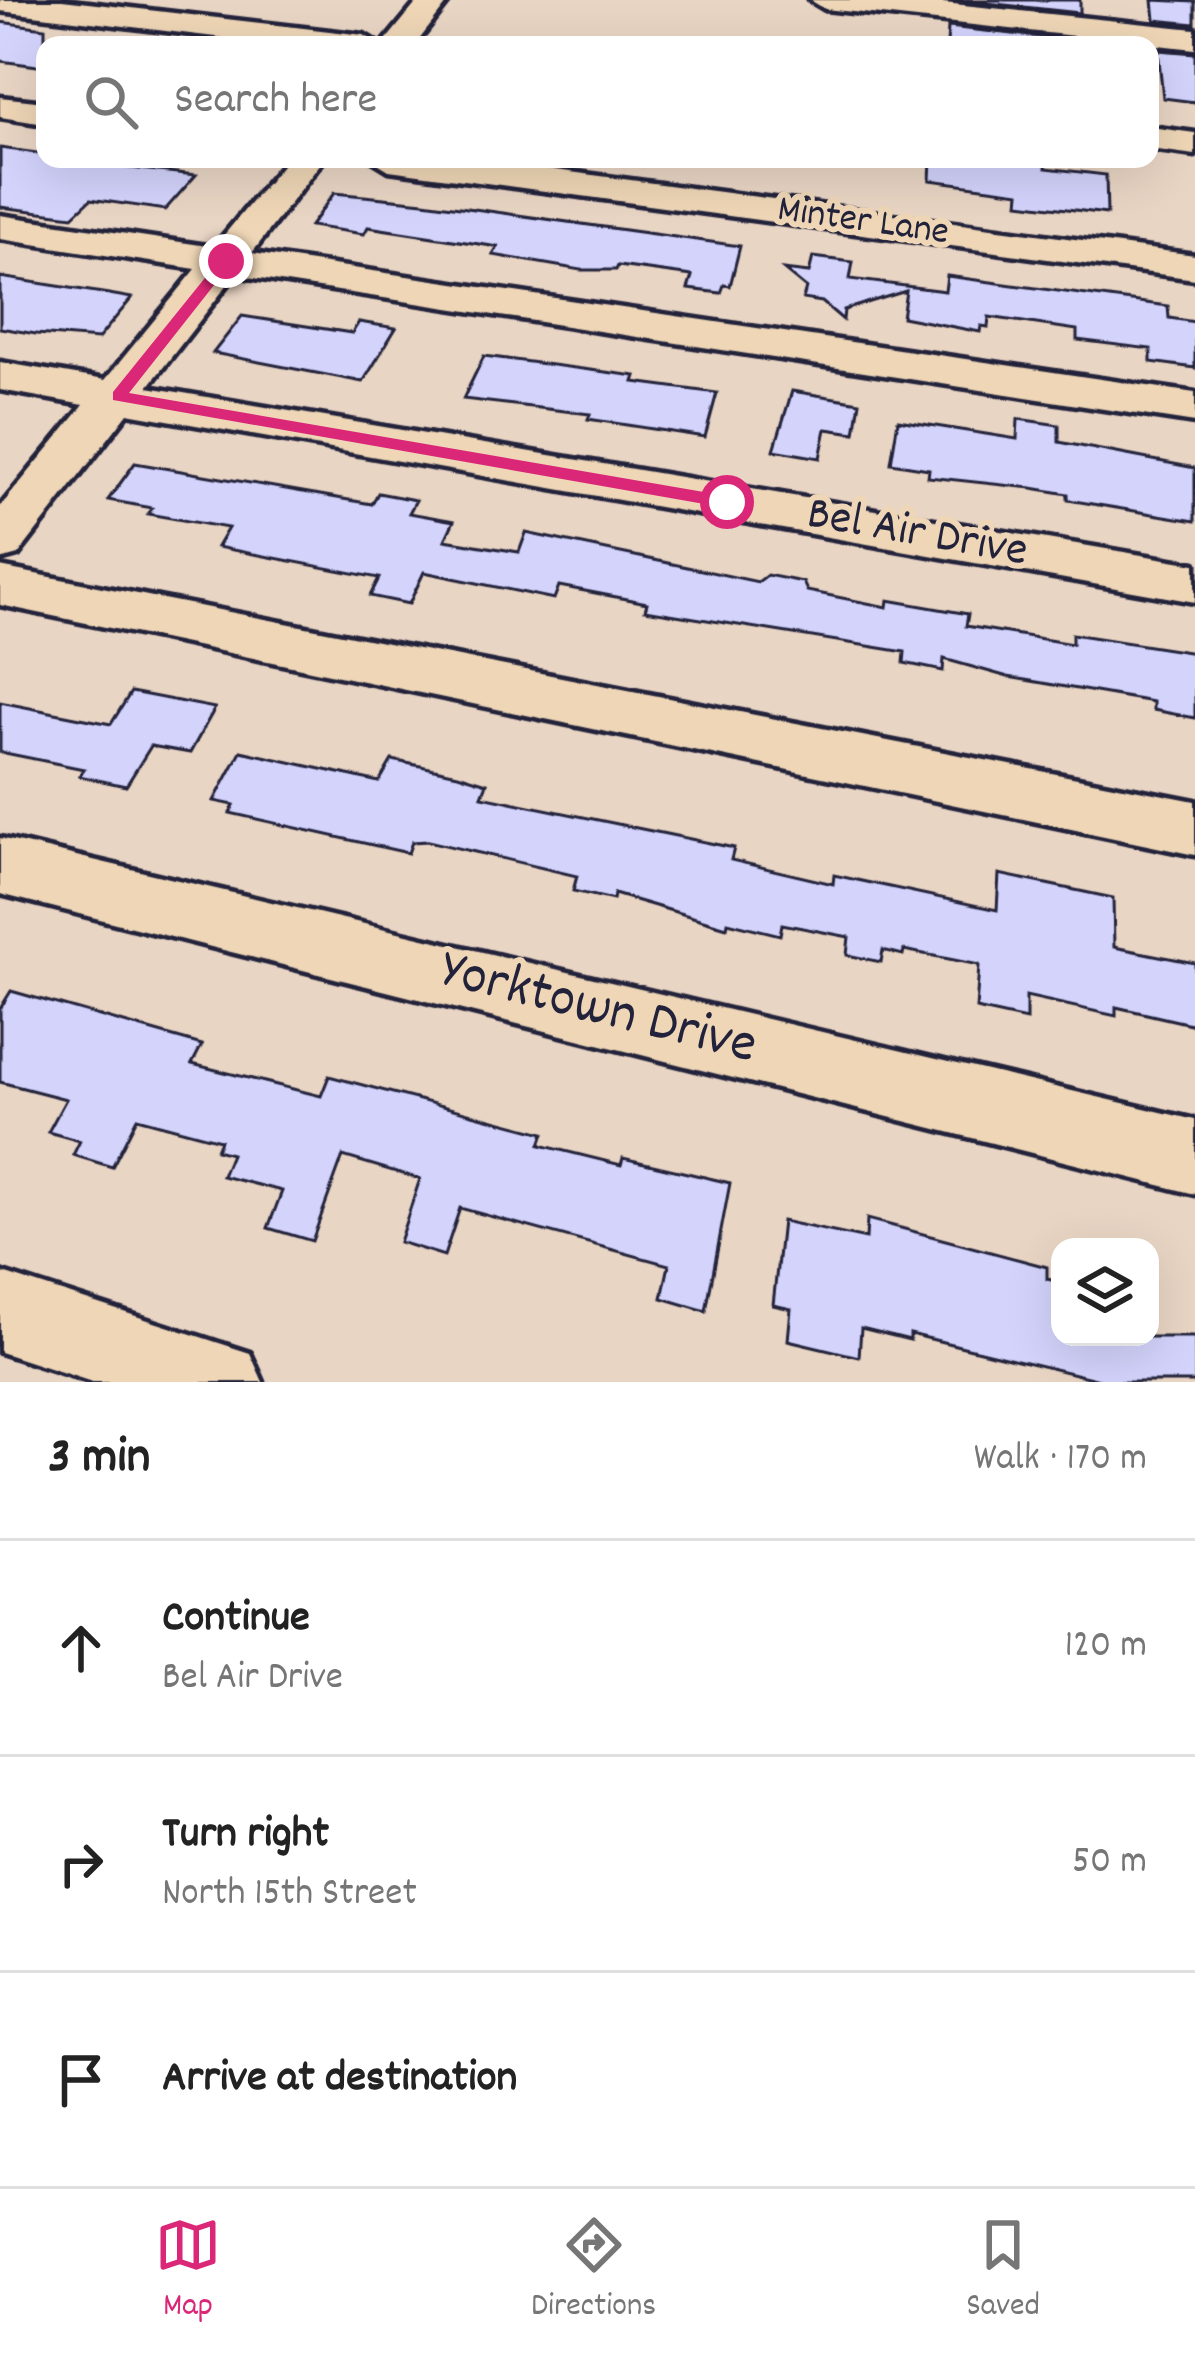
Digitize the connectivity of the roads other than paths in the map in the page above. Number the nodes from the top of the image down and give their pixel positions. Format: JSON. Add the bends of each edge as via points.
{"nodes":[{"id":1,"x":435,"y":0,"type":"edge"},
{"id":2,"x":825,"y":0,"type":"edge"},
{"id":3,"x":0,"y":2,"type":"edge"},
{"id":4,"x":288,"y":36,"type":"edge"},
{"id":5,"x":405,"y":36,"type":"edge"},
{"id":6,"x":1195,"y":39,"type":"edge"},
{"id":7,"x":0,"y":106,"type":"edge"},
{"id":8,"x":36,"y":112,"type":"edge"},
{"id":9,"x":1159,"y":140,"type":"edge"},
{"id":10,"x":1195,"y":144,"type":"edge"},
{"id":11,"x":300,"y":168,"type":"edge"},
{"id":12,"x":456,"y":168,"type":"edge"},
{"id":13,"x":0,"y":227,"type":"edge"},
{"id":14,"x":226,"y":261,"type":"junction"},
{"id":15,"x":1195,"y":267,"type":"edge"},
{"id":16,"x":0,"y":376,"type":"edge"},
{"id":17,"x":118,"y":396,"type":"junction"},
{"id":18,"x":1195,"y":408,"type":"edge"},
{"id":19,"x":0,"y":542,"type":"edge"},
{"id":20,"x":1195,"y":584,"type":"edge"},
{"id":21,"x":0,"y":586,"type":"edge"},
{"id":22,"x":1195,"y":827,"type":"edge"},
{"id":23,"x":0,"y":866,"type":"edge"},
{"id":24,"x":1195,"y":1157,"type":"edge"},
{"id":25,"x":0,"y":1312,"type":"edge"},
{"id":26,"x":221,"y":1382,"type":"edge"}],
"edges":[{"from":1,"to":5,"type":"street"},
{"from":2,"to":6,"type":"street"},
{"from":3,"to":4,"type":"street"},
{"from":7,"to":8,"type":"street"},
{"from":9,"to":10,"type":"street"},
{"from":11,"to":14,"type":"street"},
{"from":12,"to":15,"type":"street","name":"Minter Lane"},
{"from":13,"to":14,"type":"street"},
{"from":14,"to":17,"type":"street"},
{"from":14,"to":18,"type":"street"},
{"from":16,"to":17,"type":"street","name":"Bel Air Drive"},
{"from":17,"to":19,"type":"street"},
{"from":17,"to":20,"type":"street","name":"Bel Air Drive"},
{"from":21,"to":22,"type":"street"},
{"from":23,"to":24,"type":"street","name":"Yorktown Drive"},
{"from":25,"to":26,"type":"street"}]}
